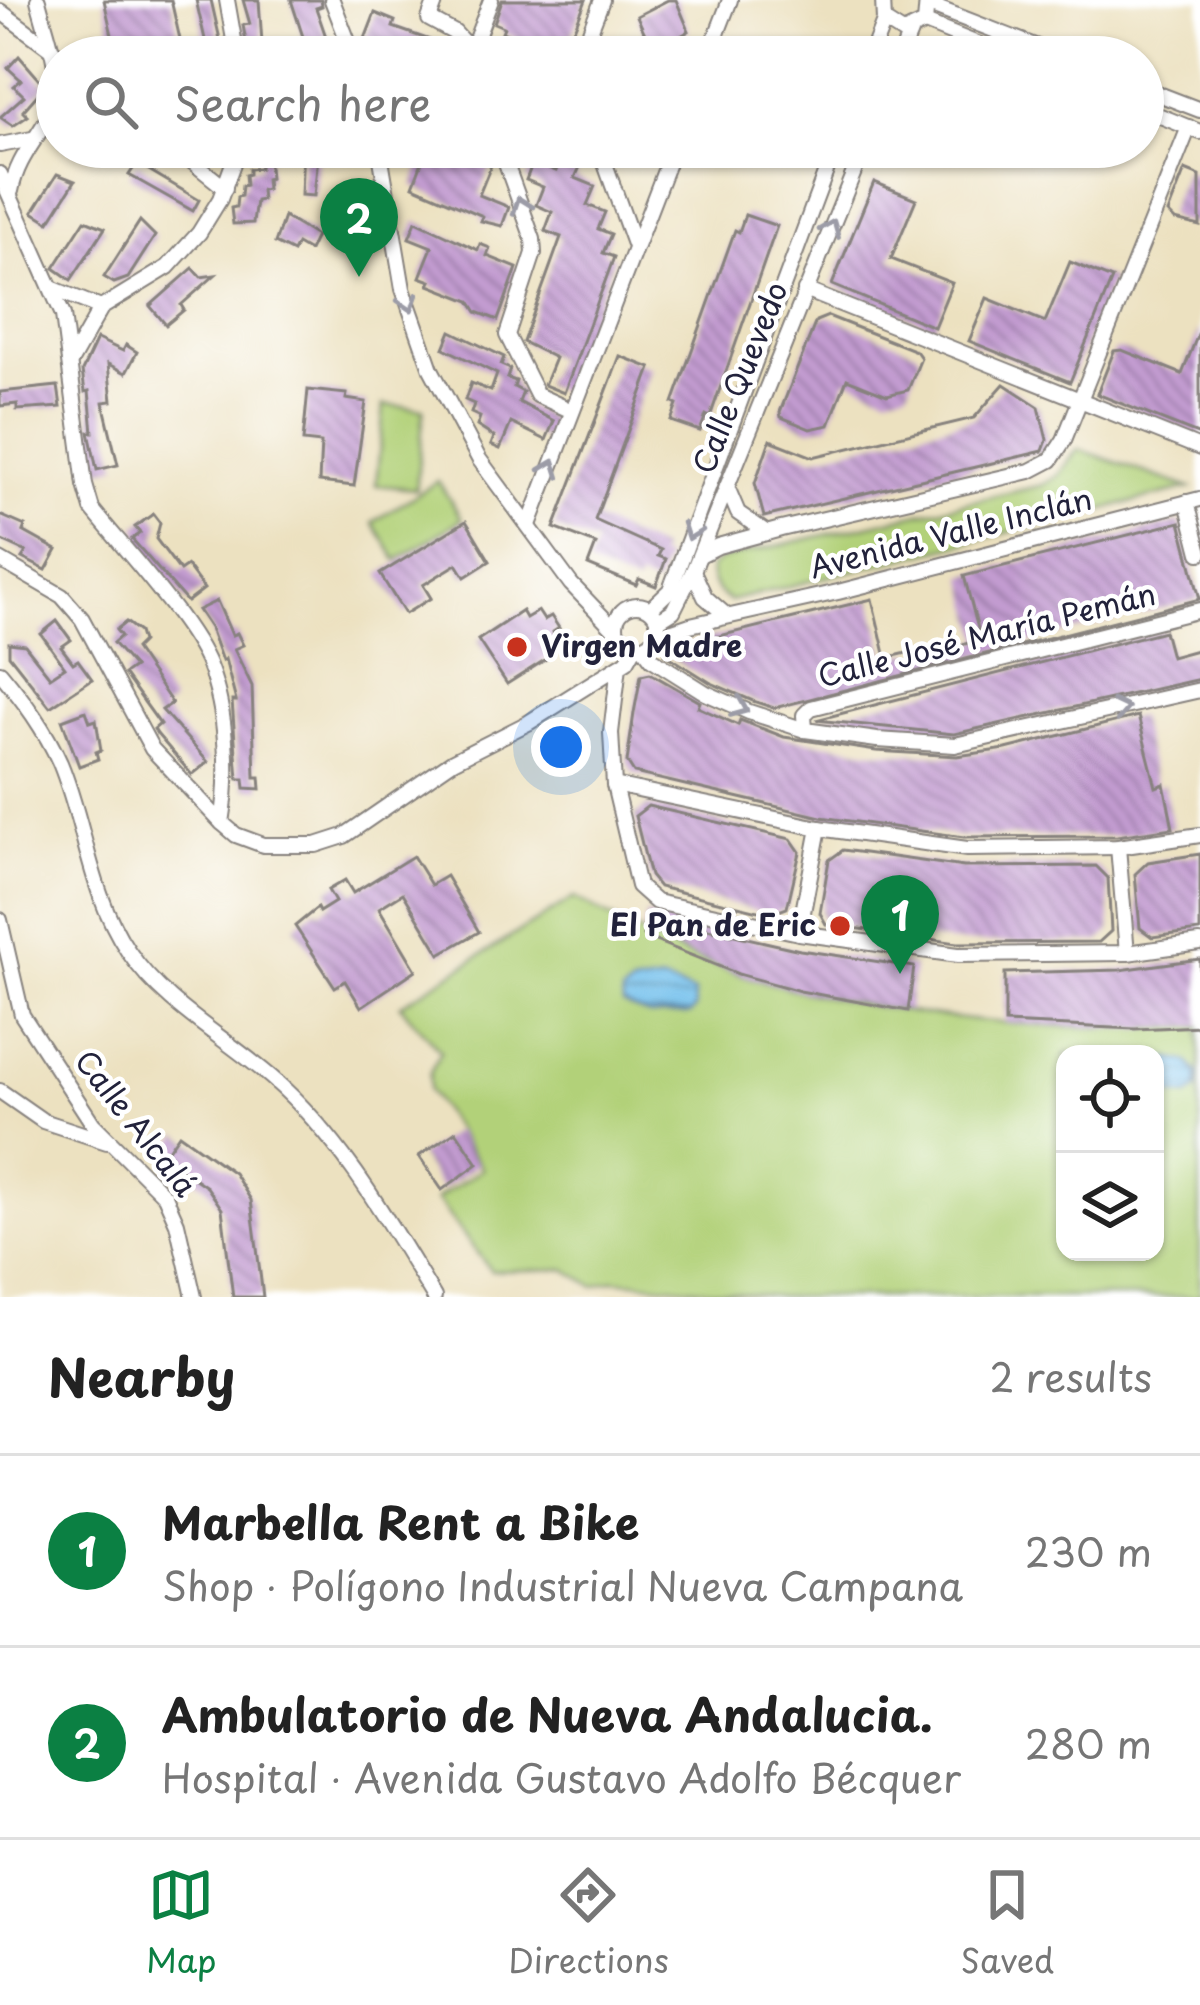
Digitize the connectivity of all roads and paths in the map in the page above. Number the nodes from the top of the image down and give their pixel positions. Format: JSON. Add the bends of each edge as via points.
{"nodes":[{"id":1,"x":38,"y":0,"type":"edge"},
{"id":2,"x":227,"y":0,"type":"edge"},
{"id":3,"x":332,"y":0,"type":"edge"},
{"id":4,"x":436,"y":0,"type":"edge"},
{"id":5,"x":491,"y":0,"type":"edge"},
{"id":6,"x":602,"y":0,"type":"edge"},
{"id":7,"x":730,"y":0,"type":"edge"},
{"id":8,"x":928,"y":3,"type":"edge"},
{"id":9,"x":880,"y":7,"type":"edge"},
{"id":10,"x":0,"y":11,"type":"edge"},
{"id":11,"x":925,"y":23,"type":"junction"},
{"id":12,"x":910,"y":33,"type":"junction"},
{"id":13,"x":46,"y":36,"type":"edge"},
{"id":14,"x":233,"y":36,"type":"edge"},
{"id":15,"x":346,"y":36,"type":"edge"},
{"id":16,"x":449,"y":36,"type":"edge"},
{"id":17,"x":477,"y":36,"type":"edge"},
{"id":18,"x":588,"y":36,"type":"edge"},
{"id":19,"x":717,"y":36,"type":"edge"},
{"id":20,"x":909,"y":36,"type":"edge"},
{"id":21,"x":958,"y":36,"type":"edge"},
{"id":22,"x":1011,"y":36,"type":"edge"},
{"id":23,"x":36,"y":37,"type":"edge"},
{"id":24,"x":1164,"y":95,"type":"edge"},
{"id":25,"x":1199,"y":106,"type":"edge"},
{"id":26,"x":1164,"y":117,"type":"edge"},
{"id":27,"x":1194,"y":129,"type":"edge"},
{"id":28,"x":36,"y":133,"type":"edge"},
{"id":29,"x":32,"y":139,"type":"junction"},
{"id":30,"x":0,"y":145,"type":"edge"},
{"id":31,"x":200,"y":168,"type":"edge"},
{"id":32,"x":232,"y":168,"type":"edge"},
{"id":33,"x":383,"y":168,"type":"edge"},
{"id":34,"x":508,"y":168,"type":"edge"},
{"id":35,"x":607,"y":168,"type":"edge"},
{"id":36,"x":666,"y":168,"type":"edge"},
{"id":37,"x":827,"y":168,"type":"edge"},
{"id":38,"x":855,"y":168,"type":"edge"},
{"id":39,"x":0,"y":173,"type":"edge"},
{"id":40,"x":225,"y":188,"type":"junction"},
{"id":41,"x":11,"y":191,"type":"junction"},
{"id":42,"x":635,"y":247,"type":"junction"},
{"id":43,"x":54,"y":289,"type":"junction"},
{"id":44,"x":805,"y":290,"type":"junction"},
{"id":45,"x":101,"y":308,"type":"junction"},
{"id":46,"x":71,"y":361,"type":"junction"},
{"id":47,"x":1079,"y":400,"type":"junction"},
{"id":48,"x":572,"y":410,"type":"junction"},
{"id":49,"x":1200,"y":448,"type":"edge"},
{"id":50,"x":727,"y":487,"type":"junction"},
{"id":51,"x":1200,"y":488,"type":"edge"},
{"id":52,"x":1194,"y":501,"type":"edge"},
{"id":53,"x":529,"y":525,"type":"junction"},
{"id":54,"x":766,"y":533,"type":"junction"},
{"id":55,"x":1200,"y":553,"type":"edge"},
{"id":56,"x":700,"y":555,"type":"junction"},
{"id":57,"x":0,"y":560,"type":"edge"},
{"id":58,"x":694,"y":571,"type":"junction"},
{"id":59,"x":590,"y":608,"type":"junction"},
{"id":60,"x":1200,"y":610,"type":"edge"},
{"id":61,"x":623,"y":611,"type":"junction"},
{"id":62,"x":727,"y":616,"type":"junction"},
{"id":63,"x":650,"y":631,"type":"junction"},
{"id":64,"x":618,"y":633,"type":"junction"},
{"id":65,"x":619,"y":666,"type":"junction"},
{"id":66,"x":0,"y":672,"type":"edge"},
{"id":67,"x":1200,"y":691,"type":"edge"},
{"id":68,"x":805,"y":730,"type":"junction"},
{"id":69,"x":614,"y":784,"type":"junction"},
{"id":70,"x":222,"y":823,"type":"junction"},
{"id":71,"x":819,"y":828,"type":"junction"},
{"id":72,"x":1200,"y":836,"type":"edge"},
{"id":73,"x":1118,"y":847,"type":"junction"},
{"id":74,"x":0,"y":920,"type":"edge"},
{"id":75,"x":799,"y":933,"type":"junction"},
{"id":76,"x":1200,"y":943,"type":"edge"},
{"id":77,"x":1127,"y":953,"type":"junction"},
{"id":78,"x":0,"y":1091,"type":"edge"},
{"id":79,"x":107,"y":1142,"type":"junction"},
{"id":80,"x":194,"y":1297,"type":"edge"},
{"id":81,"x":434,"y":1297,"type":"edge"}],
"edges":[{"from":1,"to":13,"type":"street"},
{"from":2,"to":14,"type":"street"},
{"from":3,"to":15,"type":"street"},
{"from":4,"to":16,"type":"street","via":[[429,19]]},
{"from":5,"to":17,"type":"street"},
{"from":6,"to":18,"type":"street"},
{"from":7,"to":19,"type":"street"},
{"from":8,"to":11,"type":"street"},
{"from":8,"to":22,"type":"street"},
{"from":9,"to":12,"type":"street","via":[[895,31]]},
{"from":10,"to":23,"type":"street"},
{"from":11,"to":12,"type":"street"},
{"from":11,"to":21,"type":"street"},
{"from":12,"to":20,"type":"street"},
{"from":24,"to":25,"type":"street"},
{"from":26,"to":27,"type":"street"},
{"from":27,"to":47,"type":"street"},
{"from":28,"to":29,"type":"street"},
{"from":29,"to":30,"type":"street"},
{"from":29,"to":41,"type":"street"},
{"from":31,"to":40,"type":"street"},
{"from":32,"to":40,"type":"street"},
{"from":33,"to":53,"type":"street","one_way":true,"via":[[403,289],[431,369],[478,459]]},
{"from":48,"to":34,"type":"street","one_way":true,"via":[[537,395],[507,335],[534,253]]},
{"from":35,"to":42,"type":"street"},
{"from":36,"to":42,"type":"street"},
{"from":37,"to":63,"type":"street","name":"Calle Quevedo","one_way":true},
{"from":44,"to":38,"type":"street","name":"Calle Quevedo","one_way":true},
{"from":39,"to":41,"type":"street"},
{"from":40,"to":45,"type":"street","via":[[183,253]]},
{"from":41,"to":43,"type":"street"},
{"from":42,"to":48,"type":"street"},
{"from":43,"to":45,"type":"street"},
{"from":43,"to":46,"type":"street"},
{"from":44,"to":47,"type":"street"},
{"from":44,"to":50,"type":"street","name":"Calle Quevedo"},
{"from":45,"to":46,"type":"street"},
{"from":46,"to":70,"type":"street","via":[[92,509],[208,664],[220,703]]},
{"from":47,"to":49,"type":"street"},
{"from":47,"to":54,"type":"street","via":[[1051,460],[1030,471]]},
{"from":53,"to":48,"type":"street","one_way":true},
{"from":50,"to":54,"type":"street","via":[[738,513]]},
{"from":50,"to":56,"type":"street","name":"Calle Quevedo"},
{"from":51,"to":52,"type":"street"},
{"from":52,"to":55,"type":"street"},
{"from":52,"to":62,"type":"street","name":"Avenida Valle Inclán"},
{"from":53,"to":59,"type":"street"},
{"from":54,"to":56,"type":"street"},
{"from":56,"to":58,"type":"street","name":"Calle Quevedo"},
{"from":57,"to":70,"type":"street","via":[[50,587],[82,619],[152,749]]},
{"from":58,"to":62,"type":"street","via":[[705,597]]},
{"from":58,"to":63,"type":"street","name":"Calle Quevedo","via":[[673,611]]},
{"from":59,"to":61,"type":"street","name":"Avenida Valle Inclán"},
{"from":59,"to":64,"type":"street"},
{"from":60,"to":68,"type":"street","name":"Calle José María Pemán","via":[[812,708]]},
{"from":61,"to":63,"type":"street","name":"Avenida Valle Inclán","via":[[636,605]]},
{"from":61,"to":64,"type":"street"},
{"from":62,"to":63,"type":"street","name":"Avenida Valle Inclán"},
{"from":63,"to":64,"type":"street","via":[[623,641]]},
{"from":63,"to":65,"type":"street"},
{"from":63,"to":68,"type":"street","one_way":true,"via":[[652,659],[706,693]]},
{"from":65,"to":69,"type":"street"},
{"from":65,"to":70,"type":"street","via":[[344,836],[263,845]]},
{"from":66,"to":81,"type":"street","via":[[37,717],[61,766],[103,908],[130,955],[333,1142]]},
{"from":68,"to":67,"type":"street","one_way":true,"via":[[955,745]]},
{"from":69,"to":71,"type":"street"},
{"from":69,"to":75,"type":"street","via":[[638,886],[656,902]]},
{"from":71,"to":73,"type":"street","via":[[967,849]]},
{"from":71,"to":75,"type":"street"},
{"from":72,"to":73,"type":"street"},
{"from":73,"to":77,"type":"street"},
{"from":74,"to":79,"type":"street","name":"Calle Alcalá","via":[[22,1015]]},
{"from":75,"to":77,"type":"street","via":[[958,955]]},
{"from":76,"to":77,"type":"street"},
{"from":78,"to":79,"type":"street","via":[[44,1121]]},
{"from":79,"to":80,"type":"street","name":"Calle Alcalá","via":[[165,1196]]}]}
